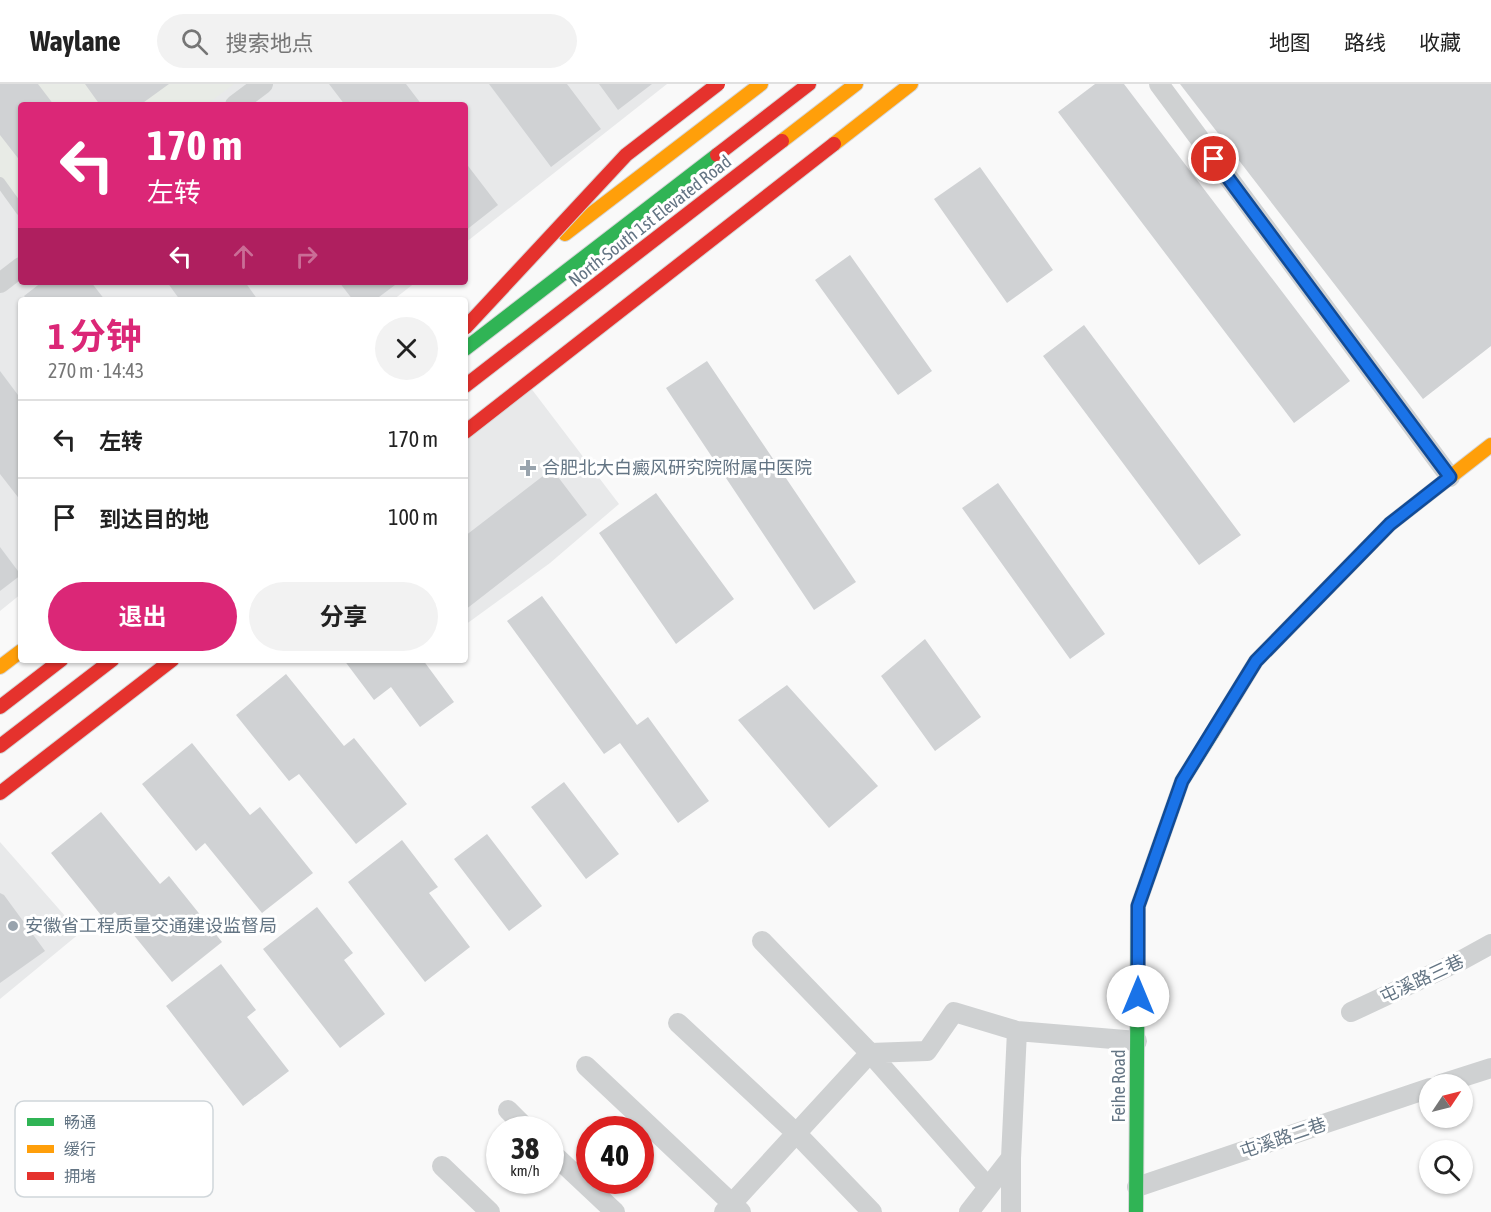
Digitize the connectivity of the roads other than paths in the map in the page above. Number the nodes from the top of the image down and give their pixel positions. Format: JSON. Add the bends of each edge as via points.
{"nodes":[{"id":1,"x":263,"y":84,"type":"edge"},
{"id":2,"x":718,"y":84,"type":"edge"},
{"id":3,"x":761,"y":84,"type":"edge"},
{"id":4,"x":809,"y":84,"type":"edge"},
{"id":5,"x":856,"y":84,"type":"edge"},
{"id":6,"x":910,"y":84,"type":"edge"},
{"id":7,"x":1159,"y":84,"type":"edge"},
{"id":8,"x":239,"y":102,"type":"edge"},
{"id":9,"x":0,"y":182,"type":"edge"},
{"id":10,"x":18,"y":207,"type":"edge"},
{"id":11,"x":18,"y":269,"type":"edge"},
{"id":12,"x":648,"y":272,"type":"dead end"},
{"id":13,"x":0,"y":283,"type":"edge"},
{"id":14,"x":468,"y":309,"type":"edge"},
{"id":15,"x":468,"y":325,"type":"edge"},
{"id":16,"x":468,"y":347,"type":"edge"},
{"id":17,"x":468,"y":385,"type":"edge"},
{"id":18,"x":468,"y":430,"type":"edge"},
{"id":19,"x":1491,"y":445,"type":"edge"},
{"id":20,"x":1450,"y":477,"type":"junction"},
{"id":21,"x":18,"y":653,"type":"edge"},
{"id":22,"x":57,"y":663,"type":"edge"},
{"id":23,"x":108,"y":663,"type":"edge"},
{"id":24,"x":167,"y":663,"type":"edge"},
{"id":25,"x":0,"y":668,"type":"edge"},
{"id":26,"x":0,"y":707,"type":"edge"},
{"id":27,"x":0,"y":747,"type":"edge"},
{"id":28,"x":0,"y":794,"type":"edge"},
{"id":29,"x":762,"y":940,"type":"dead end"},
{"id":30,"x":1491,"y":944,"type":"edge"},
{"id":31,"x":1352,"y":1012,"type":"dead end"},
{"id":32,"x":678,"y":1023,"type":"dead end"},
{"id":33,"x":1017,"y":1031,"type":"junction"},
{"id":34,"x":1137,"y":1041,"type":"junction"},
{"id":35,"x":870,"y":1053,"type":"junction"},
{"id":36,"x":586,"y":1066,"type":"dead end"},
{"id":37,"x":1491,"y":1068,"type":"edge"},
{"id":38,"x":1472,"y":1074,"type":"edge"},
{"id":39,"x":1419,"y":1093,"type":"edge"},
{"id":40,"x":508,"y":1110,"type":"dead end"},
{"id":41,"x":514,"y":1116,"type":"edge"},
{"id":42,"x":796,"y":1133,"type":"junction"},
{"id":43,"x":1011,"y":1158,"type":"junction"},
{"id":44,"x":564,"y":1164,"type":"edge"},
{"id":45,"x":442,"y":1166,"type":"dead end"},
{"id":46,"x":988,"y":1187,"type":"junction"},
{"id":47,"x":1137,"y":1187,"type":"junction"},
{"id":48,"x":732,"y":1209,"type":"edge"},
{"id":49,"x":490,"y":1212,"type":"edge"},
{"id":50,"x":615,"y":1212,"type":"edge"},
{"id":51,"x":872,"y":1212,"type":"edge"},
{"id":52,"x":969,"y":1212,"type":"edge"},
{"id":53,"x":1011,"y":1212,"type":"edge"},
{"id":54,"x":1137,"y":1212,"type":"edge"}],
"edges":[{"from":1,"to":8,"type":"street"},
{"from":2,"to":15,"type":"main road","bridge":true,"via":[[626,155]]},
{"from":3,"to":14,"type":"main road"},
{"from":4,"to":16,"type":"main road","name":"North-South 1st Elevated Road"},
{"from":5,"to":17,"type":"main road","name":"North-South 1st Elevated Road"},
{"from":6,"to":12,"type":"main road"},
{"from":6,"to":18,"type":"main road"},
{"from":7,"to":20,"type":"street"},
{"from":9,"to":10,"type":"lane"},
{"from":11,"to":13,"type":"street"},
{"from":19,"to":20,"type":"main road","name":"Feihe Road"},
{"from":20,"to":34,"type":"main road","name":"Feihe Road","via":[[1390,524],[1256,661],[1182,781],[1138,906]]},
{"from":21,"to":25,"type":"main road"},
{"from":22,"to":26,"type":"main road"},
{"from":23,"to":27,"type":"main road"},
{"from":24,"to":28,"type":"main road"},
{"from":29,"to":35,"type":"street"},
{"from":30,"to":31,"type":"street","name":"屯溪路三巷"},
{"from":32,"to":42,"type":"street"},
{"from":33,"to":34,"type":"street"},
{"from":33,"to":35,"type":"street","via":[[954,1012],[927,1051]]},
{"from":33,"to":43,"type":"street"},
{"from":34,"to":47,"type":"main road","name":"Feihe Road"},
{"from":35,"to":42,"type":"street"},
{"from":35,"to":46,"type":"street"},
{"from":36,"to":48,"type":"street"},
{"from":37,"to":38,"type":"street"},
{"from":39,"to":47,"type":"street","name":"屯溪路二巷"},
{"from":40,"to":41,"type":"street"},
{"from":42,"to":48,"type":"street"},
{"from":42,"to":51,"type":"street"},
{"from":43,"to":46,"type":"street"},
{"from":43,"to":53,"type":"street"},
{"from":44,"to":50,"type":"street"},
{"from":45,"to":49,"type":"street"},
{"from":46,"to":52,"type":"street"},
{"from":47,"to":54,"type":"main road","name":"Feihe Road"}]}
